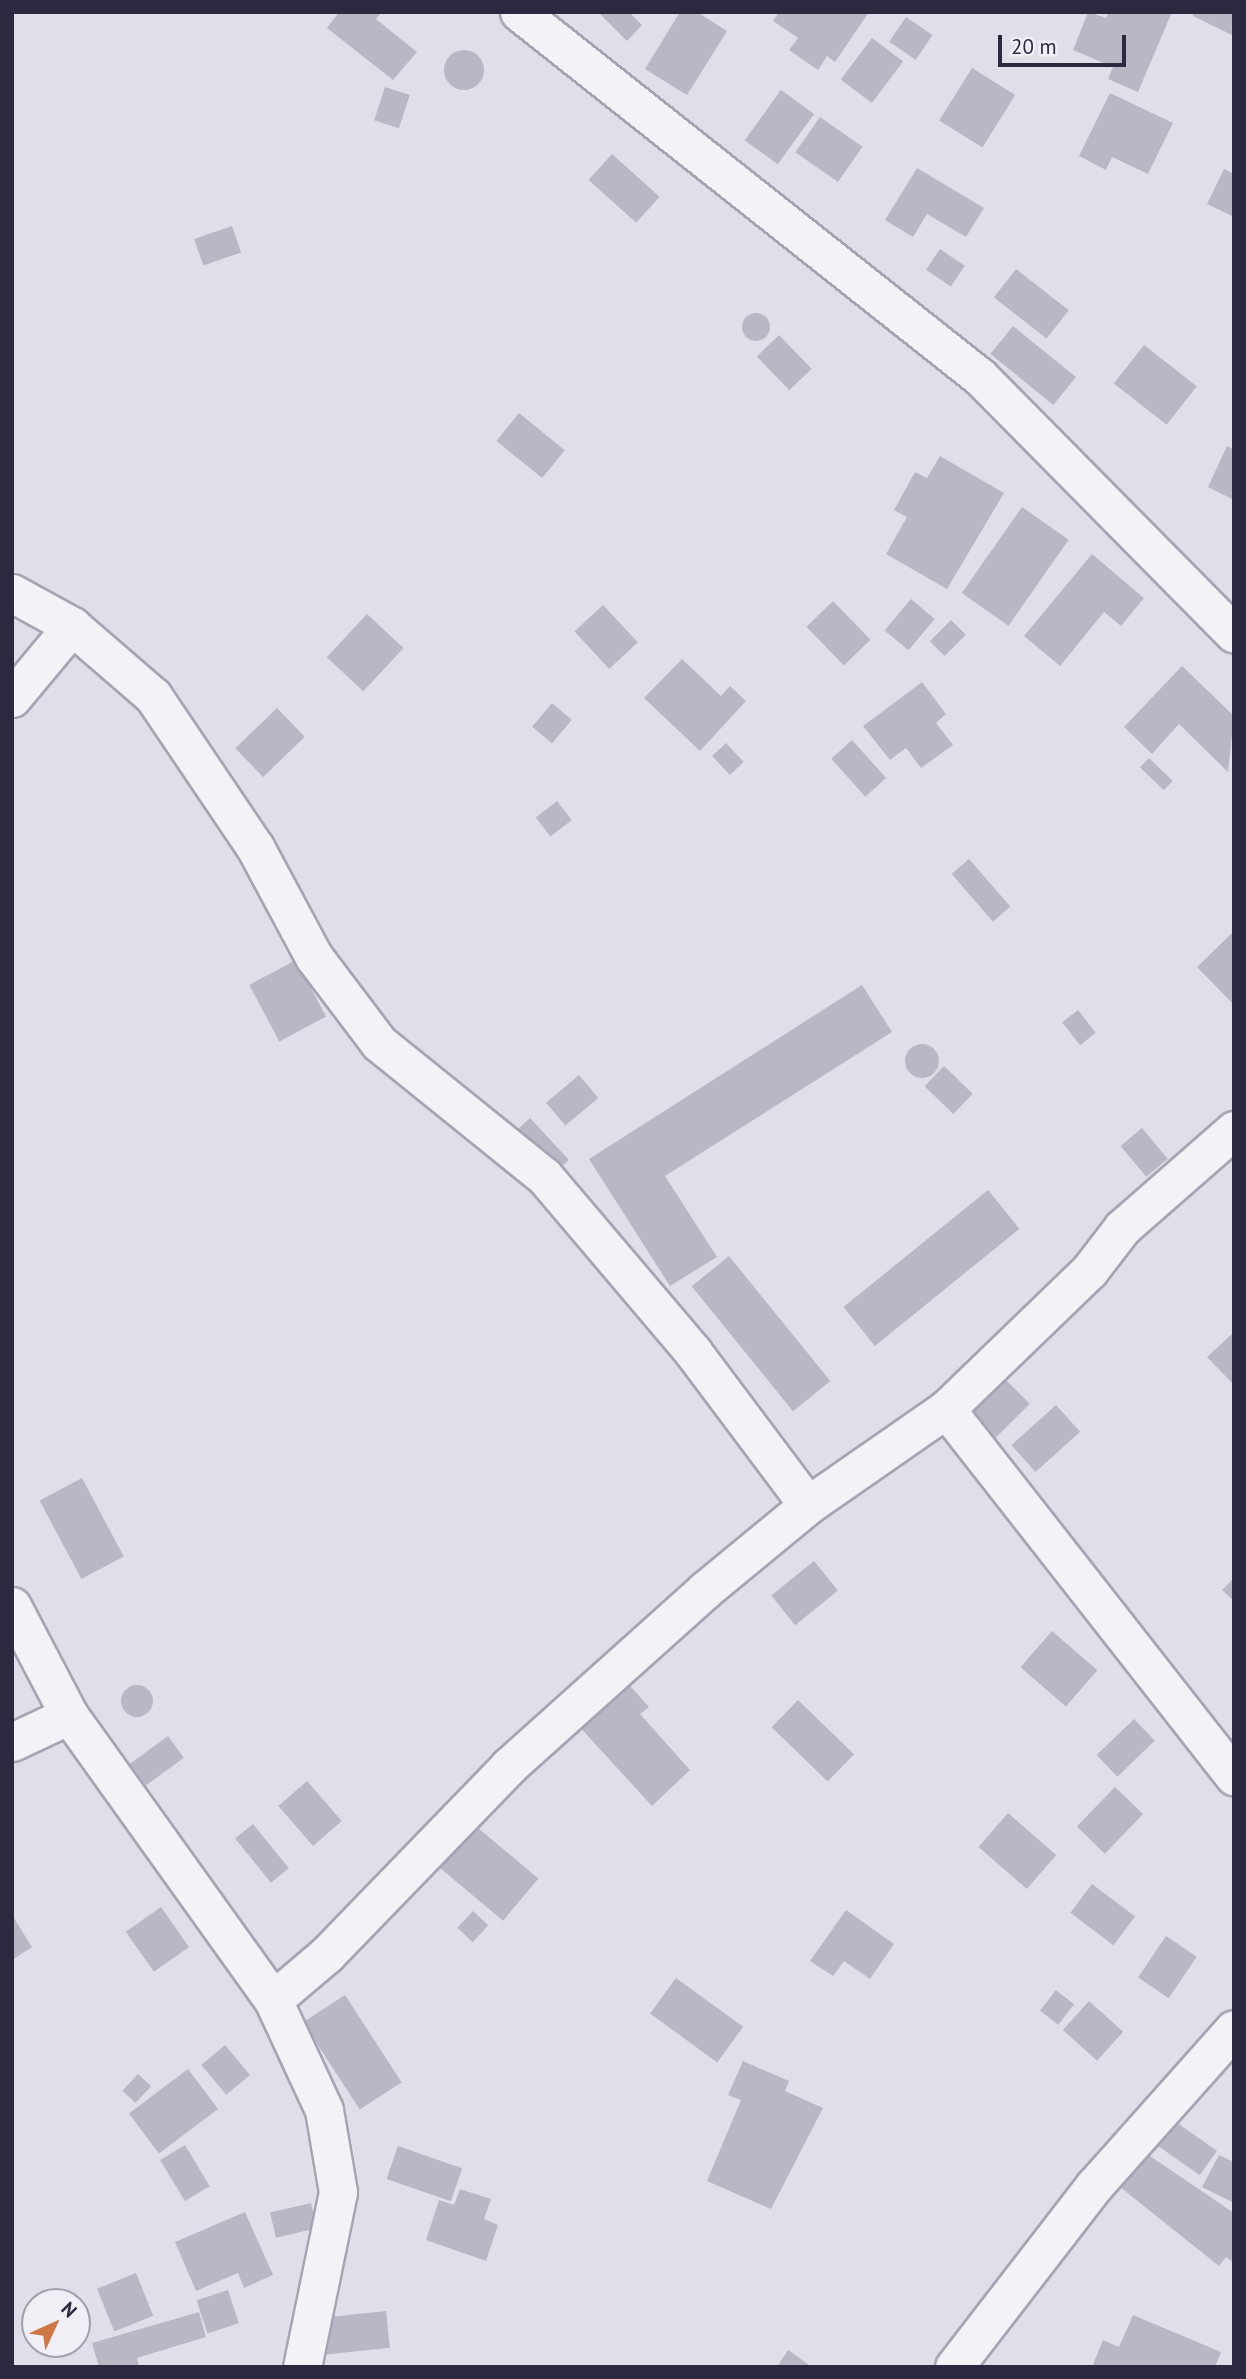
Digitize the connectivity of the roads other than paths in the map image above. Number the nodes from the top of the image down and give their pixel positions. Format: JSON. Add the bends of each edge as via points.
{"nodes":[{"id":1,"x":519,"y":12,"type":"edge"},
{"id":2,"x":12,"y":593,"type":"edge"},
{"id":3,"x":72,"y":626,"type":"junction"},
{"id":4,"x":1234,"y":634,"type":"edge"},
{"id":5,"x":12,"y":698,"type":"edge"},
{"id":6,"x":1234,"y":1130,"type":"edge"},
{"id":7,"x":946,"y":1409,"type":"junction"},
{"id":8,"x":808,"y":1505,"type":"junction"},
{"id":9,"x":12,"y":1606,"type":"edge"},
{"id":10,"x":69,"y":1715,"type":"junction"},
{"id":11,"x":12,"y":1742,"type":"edge"},
{"id":12,"x":1234,"y":1776,"type":"edge"},
{"id":13,"x":273,"y":2000,"type":"junction"},
{"id":14,"x":1234,"y":2029,"type":"edge"},
{"id":15,"x":302,"y":2367,"type":"edge"},
{"id":16,"x":954,"y":2367,"type":"edge"}],
"edges":[{"from":1,"to":4,"type":"street","via":[[980,377]]},
{"from":2,"to":3,"type":"street"},
{"from":3,"to":5,"type":"street"},
{"from":3,"to":8,"type":"street","via":[[153,696],[255,847],[314,957],[380,1043],[544,1176],[693,1352]]},
{"from":6,"to":7,"type":"street","via":[[1122,1228],[1089,1271]]},
{"from":7,"to":8,"type":"street"},
{"from":7,"to":12,"type":"street"},
{"from":8,"to":13,"type":"street","via":[[509,1766],[326,1955]]},
{"from":9,"to":10,"type":"street"},
{"from":10,"to":11,"type":"street"},
{"from":10,"to":13,"type":"street"},
{"from":13,"to":15,"type":"street","via":[[324,2110],[338,2192]]},
{"from":14,"to":16,"type":"street","via":[[1094,2186]]}]}
